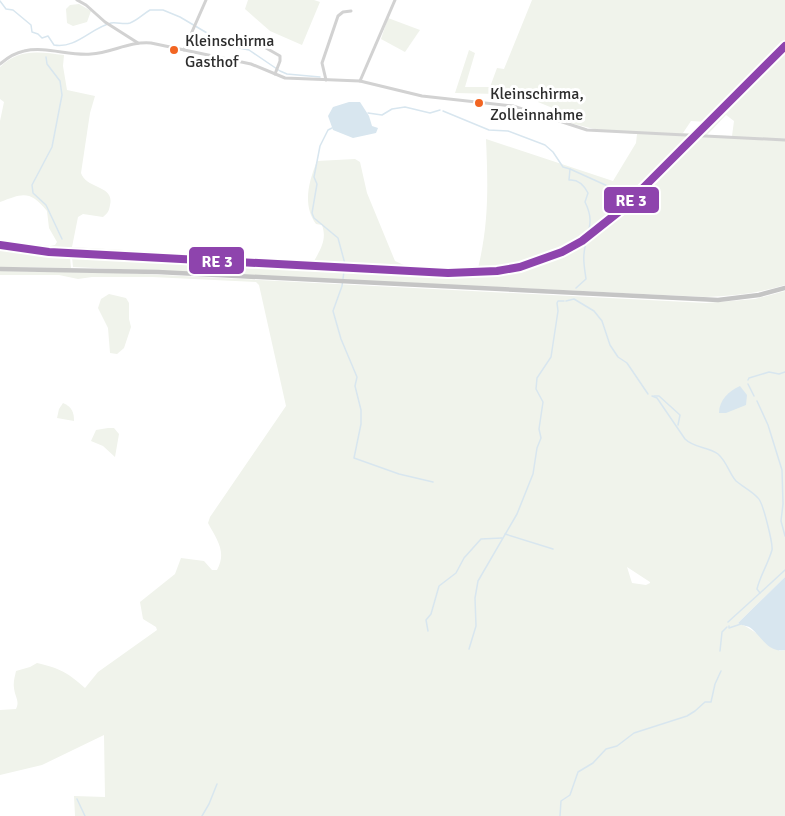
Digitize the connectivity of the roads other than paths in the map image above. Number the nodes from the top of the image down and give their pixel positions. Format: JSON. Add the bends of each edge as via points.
{"nodes":[{"id":1,"x":77,"y":0,"type":"edge"},
{"id":2,"x":206,"y":0,"type":"edge"},
{"id":3,"x":395,"y":0,"type":"edge"},
{"id":4,"x":351,"y":11,"type":"dead end"},
{"id":5,"x":254,"y":40,"type":"dead end"},
{"id":6,"x":138,"y":43,"type":"junction"},
{"id":7,"x":184,"y":50,"type":"junction"},
{"id":8,"x":0,"y":64,"type":"edge"},
{"id":9,"x":276,"y":72,"type":"junction"},
{"id":10,"x":326,"y":80,"type":"junction"},
{"id":11,"x":360,"y":81,"type":"junction"},
{"id":12,"x":785,"y":140,"type":"edge"},
{"id":13,"x":0,"y":269,"type":"edge"},
{"id":14,"x":785,"y":288,"type":"edge"}],
"edges":[{"from":1,"to":6,"type":"street"},
{"from":2,"to":7,"type":"street"},
{"from":3,"to":11,"type":"street"},
{"from":4,"to":10,"type":"street","via":[[338,16],[322,63]]},
{"from":5,"to":9,"type":"street","via":[[280,56]]},
{"from":6,"to":7,"type":"street"},
{"from":6,"to":8,"type":"street","via":[[88,55],[30,50],[14,54]]},
{"from":7,"to":9,"type":"street"},
{"from":9,"to":10,"type":"street","via":[[295,79]]},
{"from":10,"to":11,"type":"street"},
{"from":11,"to":12,"type":"street","via":[[422,96],[513,106],[587,130]]},
{"from":13,"to":14,"type":"main road","via":[[698,300],[744,298]]}]}
